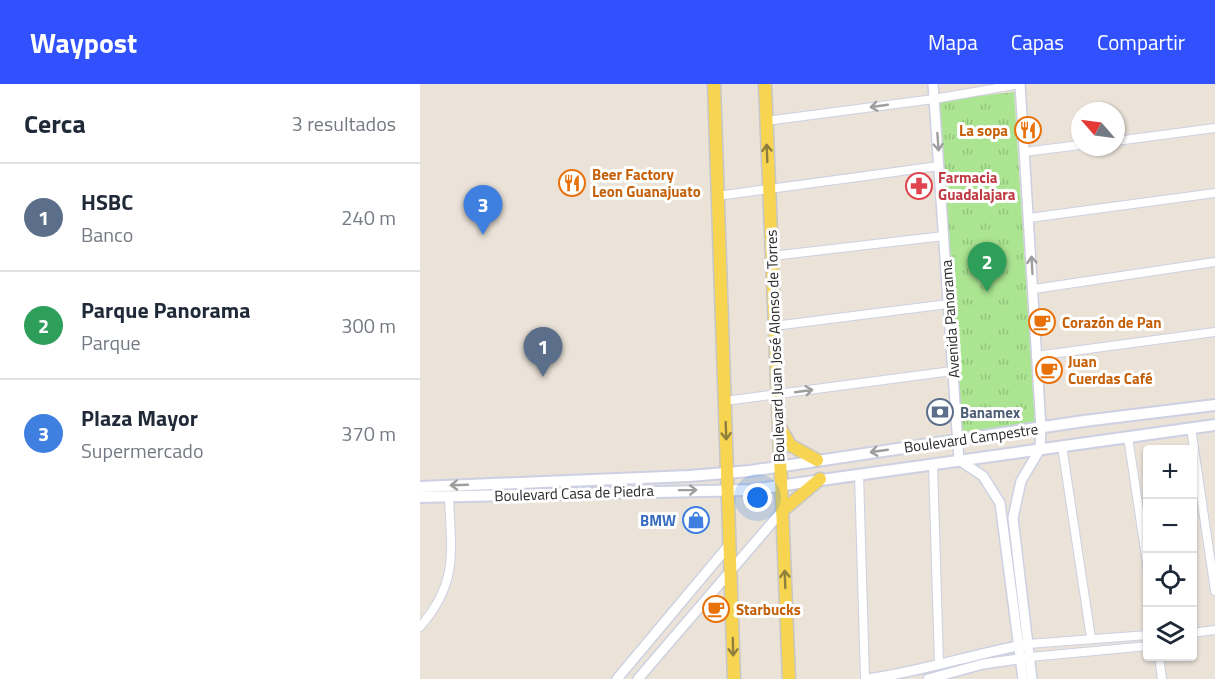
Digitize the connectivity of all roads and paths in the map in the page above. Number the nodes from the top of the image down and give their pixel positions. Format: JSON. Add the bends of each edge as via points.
{"nodes":[{"id":1,"x":714,"y":84,"type":"edge"},
{"id":2,"x":765,"y":84,"type":"edge"},
{"id":3,"x":933,"y":84,"type":"edge"},
{"id":4,"x":1020,"y":84,"type":"edge"},
{"id":5,"x":934,"y":99,"type":"junction"},
{"id":6,"x":766,"y":122,"type":"junction"},
{"id":7,"x":1215,"y":128,"type":"edge"},
{"id":8,"x":1125,"y":140,"type":"edge"},
{"id":9,"x":1071,"y":146,"type":"edge"},
{"id":10,"x":1024,"y":152,"type":"junction"},
{"id":11,"x":939,"y":166,"type":"junction"},
{"id":12,"x":769,"y":191,"type":"junction"},
{"id":13,"x":1215,"y":193,"type":"edge"},
{"id":14,"x":717,"y":196,"type":"junction"},
{"id":15,"x":1029,"y":218,"type":"junction"},
{"id":16,"x":944,"y":236,"type":"junction"},
{"id":17,"x":772,"y":256,"type":"junction"},
{"id":18,"x":1215,"y":262,"type":"edge"},
{"id":19,"x":1034,"y":289,"type":"junction"},
{"id":20,"x":948,"y":304,"type":"junction"},
{"id":21,"x":774,"y":326,"type":"junction"},
{"id":22,"x":1215,"y":332,"type":"edge"},
{"id":23,"x":1036,"y":356,"type":"junction"},
{"id":24,"x":952,"y":371,"type":"junction"},
{"id":25,"x":777,"y":395,"type":"junction"},
{"id":26,"x":725,"y":401,"type":"junction"},
{"id":27,"x":1215,"y":405,"type":"edge"},
{"id":28,"x":778,"y":422,"type":"junction"},
{"id":29,"x":1215,"y":424,"type":"edge"},
{"id":30,"x":1191,"y":428,"type":"junction"},
{"id":31,"x":1041,"y":429,"type":"junction"},
{"id":32,"x":1128,"y":437,"type":"junction"},
{"id":33,"x":958,"y":439,"type":"junction"},
{"id":34,"x":1062,"y":446,"type":"junction"},
{"id":35,"x":1040,"y":449,"type":"junction"},
{"id":36,"x":823,"y":459,"type":"junction"},
{"id":37,"x":958,"y":460,"type":"junction"},
{"id":38,"x":933,"y":464,"type":"junction"},
{"id":39,"x":780,"y":467,"type":"junction"},
{"id":40,"x":727,"y":473,"type":"junction"},
{"id":41,"x":859,"y":474,"type":"junction"},
{"id":42,"x":825,"y":479,"type":"junction"},
{"id":43,"x":780,"y":484,"type":"junction"},
{"id":44,"x":420,"y":487,"type":"edge"},
{"id":45,"x":545,"y":488,"type":"junction"},
{"id":46,"x":728,"y":490,"type":"junction"},
{"id":47,"x":449,"y":496,"type":"junction"},
{"id":48,"x":420,"y":497,"type":"edge"},
{"id":49,"x":782,"y":511,"type":"junction"},
{"id":50,"x":730,"y":544,"type":"junction"},
{"id":51,"x":1145,"y":553,"type":"edge"},
{"id":52,"x":731,"y":572,"type":"junction"},
{"id":53,"x":1215,"y":591,"type":"edge"},
{"id":54,"x":420,"y":627,"type":"edge"},
{"id":55,"x":1215,"y":630,"type":"edge"},
{"id":56,"x":1197,"y":632,"type":"edge"},
{"id":57,"x":1143,"y":635,"type":"edge"},
{"id":58,"x":1091,"y":638,"type":"junction"},
{"id":59,"x":1023,"y":645,"type":"junction"},
{"id":60,"x":1143,"y":646,"type":"edge"},
{"id":61,"x":1024,"y":658,"type":"junction"},
{"id":62,"x":1160,"y":661,"type":"edge"},
{"id":63,"x":939,"y":664,"type":"junction"},
{"id":64,"x":903,"y":676,"type":"edge"},
{"id":65,"x":617,"y":679,"type":"edge"},
{"id":66,"x":638,"y":679,"type":"edge"},
{"id":67,"x":734,"y":679,"type":"edge"},
{"id":68,"x":789,"y":679,"type":"edge"},
{"id":69,"x":866,"y":679,"type":"edge"},
{"id":70,"x":928,"y":679,"type":"edge"},
{"id":71,"x":1023,"y":679,"type":"edge"},
{"id":72,"x":1032,"y":679,"type":"edge"},
{"id":73,"x":1162,"y":679,"type":"edge"}],
"edges":[{"from":1,"to":14,"type":"main road"},
{"from":2,"to":6,"type":"main road","name":"Boulevard Juan José Alonso de Torres"},
{"from":3,"to":5,"type":"street","name":"Avenida Panorama"},
{"from":4,"to":5,"type":"street"},
{"from":4,"to":10,"type":"street"},
{"from":5,"to":6,"type":"street","one_way":true},
{"from":5,"to":11,"type":"street","name":"Avenida Panorama","one_way":true},
{"from":12,"to":6,"type":"main road","name":"Boulevard Juan José Alonso de Torres","one_way":true},
{"from":7,"to":8,"type":"street"},
{"from":9,"to":10,"type":"street"},
{"from":10,"to":15,"type":"street"},
{"from":11,"to":12,"type":"street"},
{"from":11,"to":16,"type":"street","name":"Avenida Panorama"},
{"from":12,"to":14,"type":"street"},
{"from":12,"to":17,"type":"main road","name":"Boulevard Juan José Alonso de Torres"},
{"from":13,"to":15,"type":"street"},
{"from":14,"to":26,"type":"main road"},
{"from":19,"to":15,"type":"street","one_way":true},
{"from":16,"to":17,"type":"street"},
{"from":16,"to":20,"type":"street","name":"Avenida Panorama"},
{"from":17,"to":21,"type":"main road","name":"Boulevard Juan José Alonso de Torres"},
{"from":18,"to":19,"type":"street"},
{"from":19,"to":23,"type":"street"},
{"from":20,"to":21,"type":"street"},
{"from":20,"to":24,"type":"street","name":"Avenida Panorama"},
{"from":21,"to":25,"type":"main road","name":"Boulevard Juan José Alonso de Torres"},
{"from":22,"to":23,"type":"street"},
{"from":23,"to":31,"type":"street"},
{"from":25,"to":24,"type":"street","one_way":true},
{"from":24,"to":33,"type":"street","name":"Avenida Panorama"},
{"from":25,"to":26,"type":"street"},
{"from":25,"to":28,"type":"main road","name":"Boulevard Juan José Alonso de Torres"},
{"from":26,"to":40,"type":"main road","one_way":true},
{"from":27,"to":31,"type":"main road","name":"Boulevard Campestre"},
{"from":28,"to":36,"type":"main road","via":[[790,446]]},
{"from":28,"to":39,"type":"main road","name":"Boulevard Juan José Alonso de Torres"},
{"from":29,"to":30,"type":"main road","name":"Boulevard Campestre"},
{"from":30,"to":32,"type":"main road","name":"Boulevard Campestre"},
{"from":30,"to":53,"type":"street"},
{"from":31,"to":33,"type":"main road","name":"Boulevard Campestre"},
{"from":31,"to":35,"type":"street"},
{"from":32,"to":34,"type":"main road","name":"Boulevard Campestre"},
{"from":32,"to":51,"type":"street"},
{"from":33,"to":36,"type":"main road","name":"Boulevard Campestre","one_way":true},
{"from":33,"to":37,"type":"street","name":"Avenida Panorama"},
{"from":34,"to":35,"type":"main road","name":"Boulevard Campestre"},
{"from":34,"to":58,"type":"street"},
{"from":35,"to":37,"type":"main road","name":"Boulevard Campestre"},
{"from":35,"to":59,"type":"street","via":[[1021,481],[1013,518]]},
{"from":36,"to":39,"type":"main road","name":"Boulevard Campestre"},
{"from":36,"to":42,"type":"main road"},
{"from":37,"to":38,"type":"main road","name":"Boulevard Campestre"},
{"from":37,"to":59,"type":"street","via":[[983,476],[1000,503]]},
{"from":38,"to":41,"type":"main road","name":"Boulevard Campestre"},
{"from":38,"to":63,"type":"street"},
{"from":39,"to":40,"type":"main road","name":"Boulevard Campestre"},
{"from":39,"to":43,"type":"main road","name":"Boulevard Juan José Alonso de Torres"},
{"from":40,"to":45,"type":"main road","name":"Boulevard Casa de Piedra"},
{"from":40,"to":46,"type":"main road"},
{"from":41,"to":42,"type":"main road","name":"Boulevard Campestre"},
{"from":41,"to":69,"type":"street"},
{"from":42,"to":43,"type":"main road","name":"Boulevard Campestre"},
{"from":42,"to":49,"type":"main road"},
{"from":43,"to":46,"type":"main road","name":"Boulevard Campestre"},
{"from":43,"to":49,"type":"main road","name":"Boulevard Juan José Alonso de Torres"},
{"from":45,"to":44,"type":"main road","name":"Boulevard Casa de Piedra","one_way":true},
{"from":45,"to":46,"type":"main road","name":"Boulevard Casa de Piedra","one_way":true},
{"from":45,"to":47,"type":"main road","name":"Boulevard Casa de Piedra"},
{"from":46,"to":50,"type":"main road"},
{"from":47,"to":48,"type":"main road","name":"Boulevard Casa de Piedra"},
{"from":47,"to":54,"type":"street","via":[[450,575],[441,599]]},
{"from":49,"to":52,"type":"street"},
{"from":68,"to":49,"type":"main road","name":"Boulevard Juan José Alonso de Torres","one_way":true},
{"from":50,"to":52,"type":"main road"},
{"from":50,"to":65,"type":"street"},
{"from":52,"to":66,"type":"street"},
{"from":52,"to":67,"type":"main road","one_way":true},
{"from":55,"to":56,"type":"street"},
{"from":57,"to":58,"type":"street"},
{"from":58,"to":59,"type":"street"},
{"from":59,"to":61,"type":"street"},
{"from":59,"to":63,"type":"street"},
{"from":60,"to":61,"type":"street"},
{"from":61,"to":70,"type":"street","via":[[973,666]]},
{"from":61,"to":71,"type":"street"},
{"from":61,"to":72,"type":"street"},
{"from":62,"to":73,"type":"street"},
{"from":63,"to":64,"type":"street"},
{"from":64,"to":69,"type":"street"}]}
